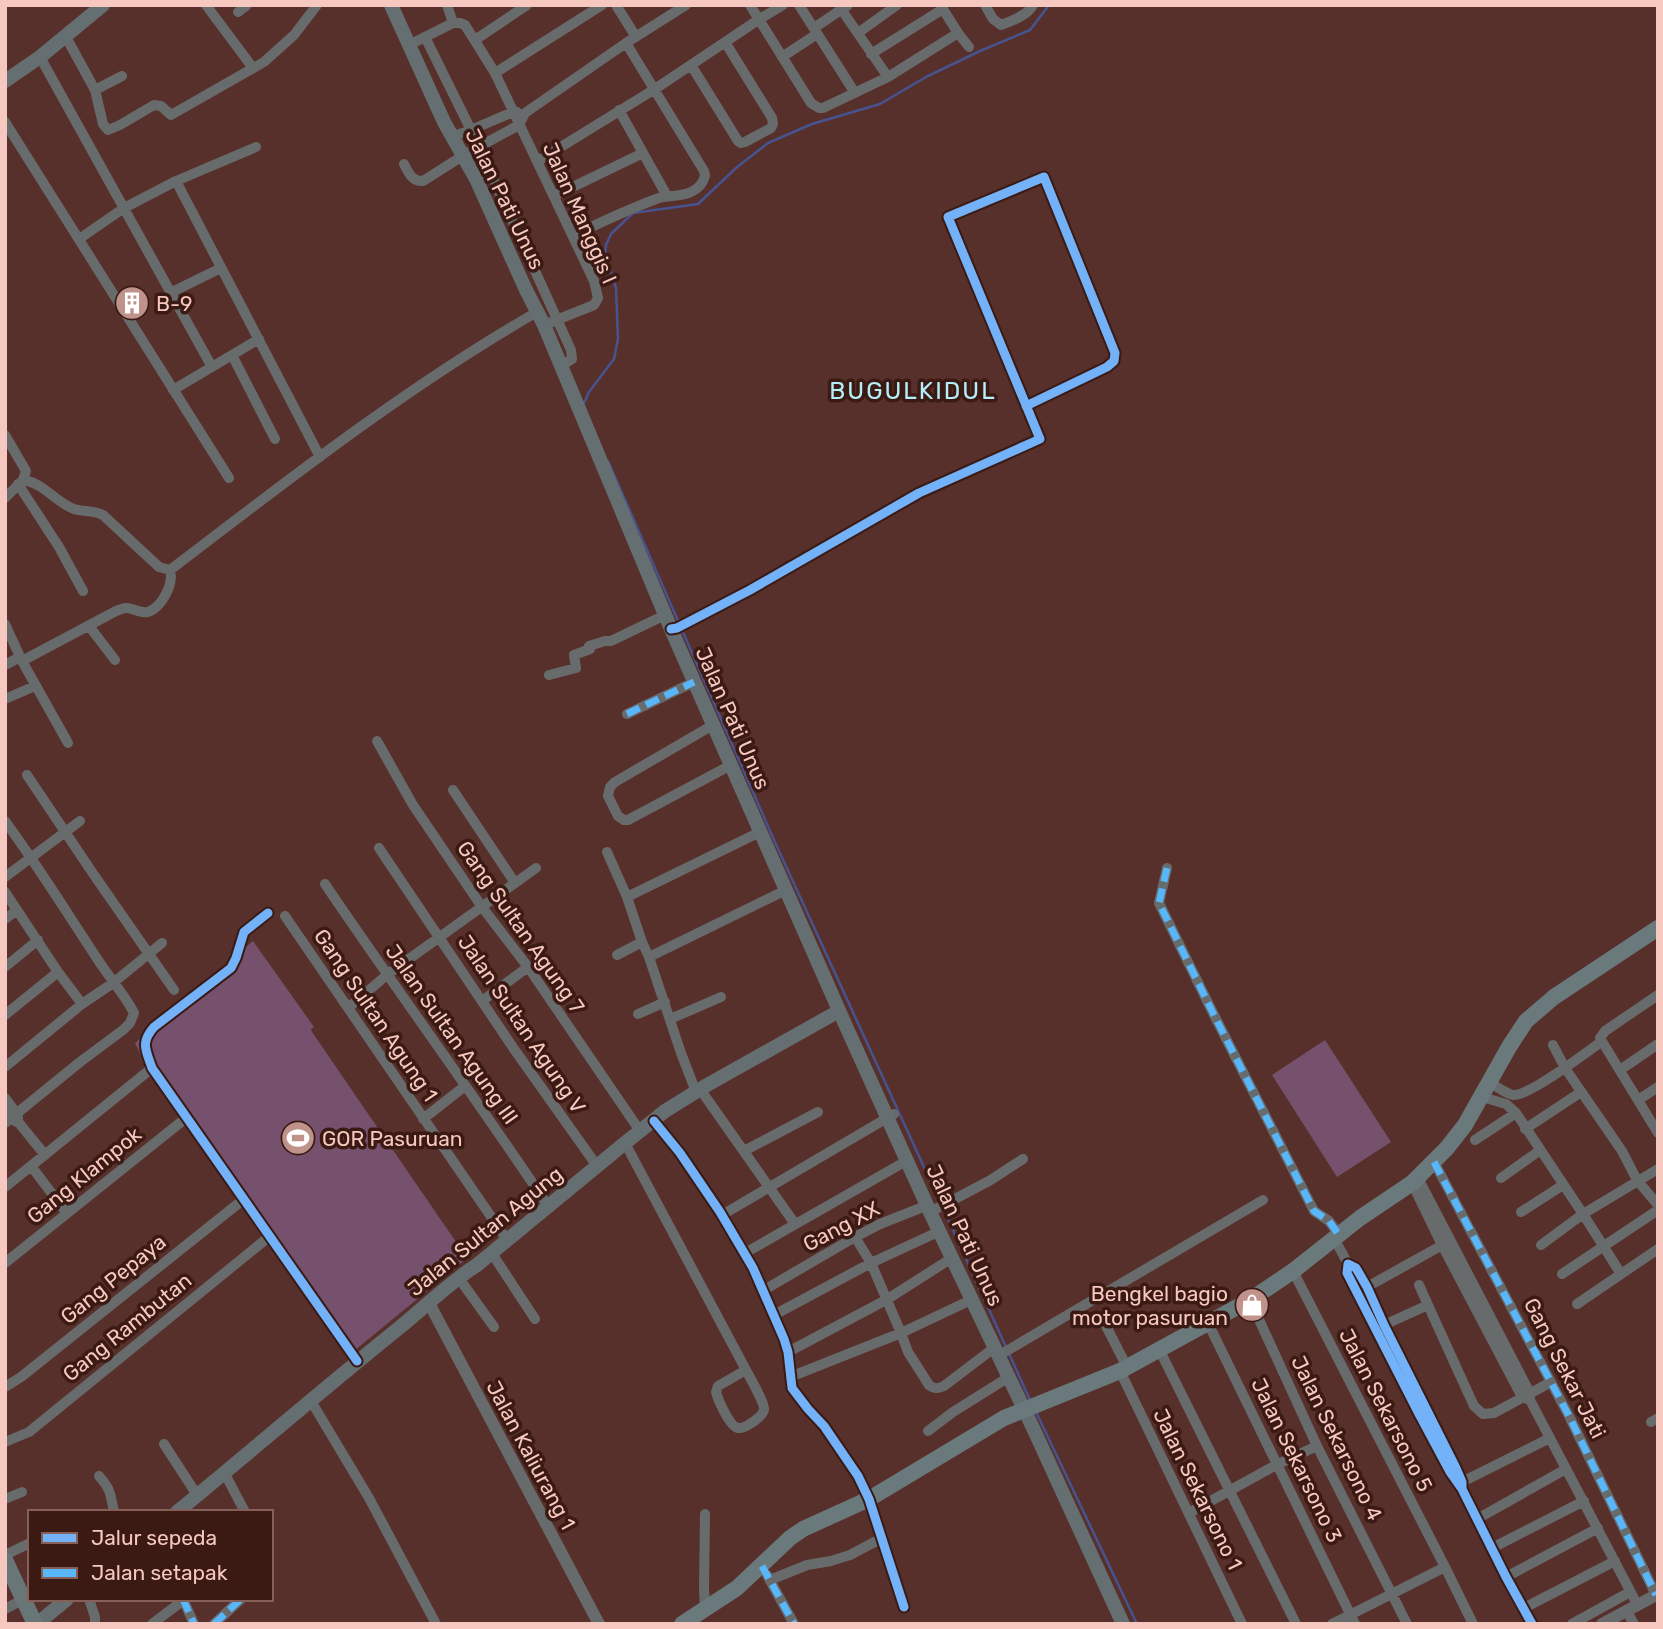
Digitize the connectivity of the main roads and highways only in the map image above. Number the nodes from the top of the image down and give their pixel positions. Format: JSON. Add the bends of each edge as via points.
{"nodes":[{"id":1,"x":103,"y":5,"type":"edge"},
{"id":2,"x":391,"y":5,"type":"edge"},
{"id":3,"x":5,"y":81,"type":"edge"},
{"id":4,"x":1658,"y":928,"type":"edge"},
{"id":5,"x":839,"y":1011,"type":"junction"},
{"id":6,"x":1030,"y":1407,"type":"junction"},
{"id":7,"x":179,"y":1510,"type":"edge"},
{"id":8,"x":5,"y":1558,"type":"edge"},
{"id":9,"x":65,"y":1601,"type":"edge"},
{"id":10,"x":36,"y":1624,"type":"edge"},
{"id":11,"x":682,"y":1624,"type":"edge"},
{"id":12,"x":1123,"y":1624,"type":"edge"}],
"edges":[{"from":1,"to":3,"type":"main road"},
{"from":2,"to":5,"type":"main road","name":"Jalan Pati Unus","via":[[417,41],[547,320],[694,682]]},
{"from":4,"to":6,"type":"highway","via":[[1554,997],[1527,1021],[1465,1125],[1415,1180],[1250,1300],[1123,1369]]},
{"from":5,"to":6,"type":"main road","name":"Jalan Pati Unus","via":[[908,1160],[936,1207],[940,1231],[971,1300],[1009,1377]]},
{"from":5,"to":7,"type":"main road","name":"Jalan Sultan Agung","via":[[659,1116]]},
{"from":6,"to":11,"type":"highway","via":[[880,1492],[803,1529],[790,1538],[766,1573]]},
{"from":6,"to":12,"type":"main road","name":"Jalan Pati Unus"},
{"from":8,"to":10,"type":"main road"},
{"from":9,"to":10,"type":"main road"}]}
